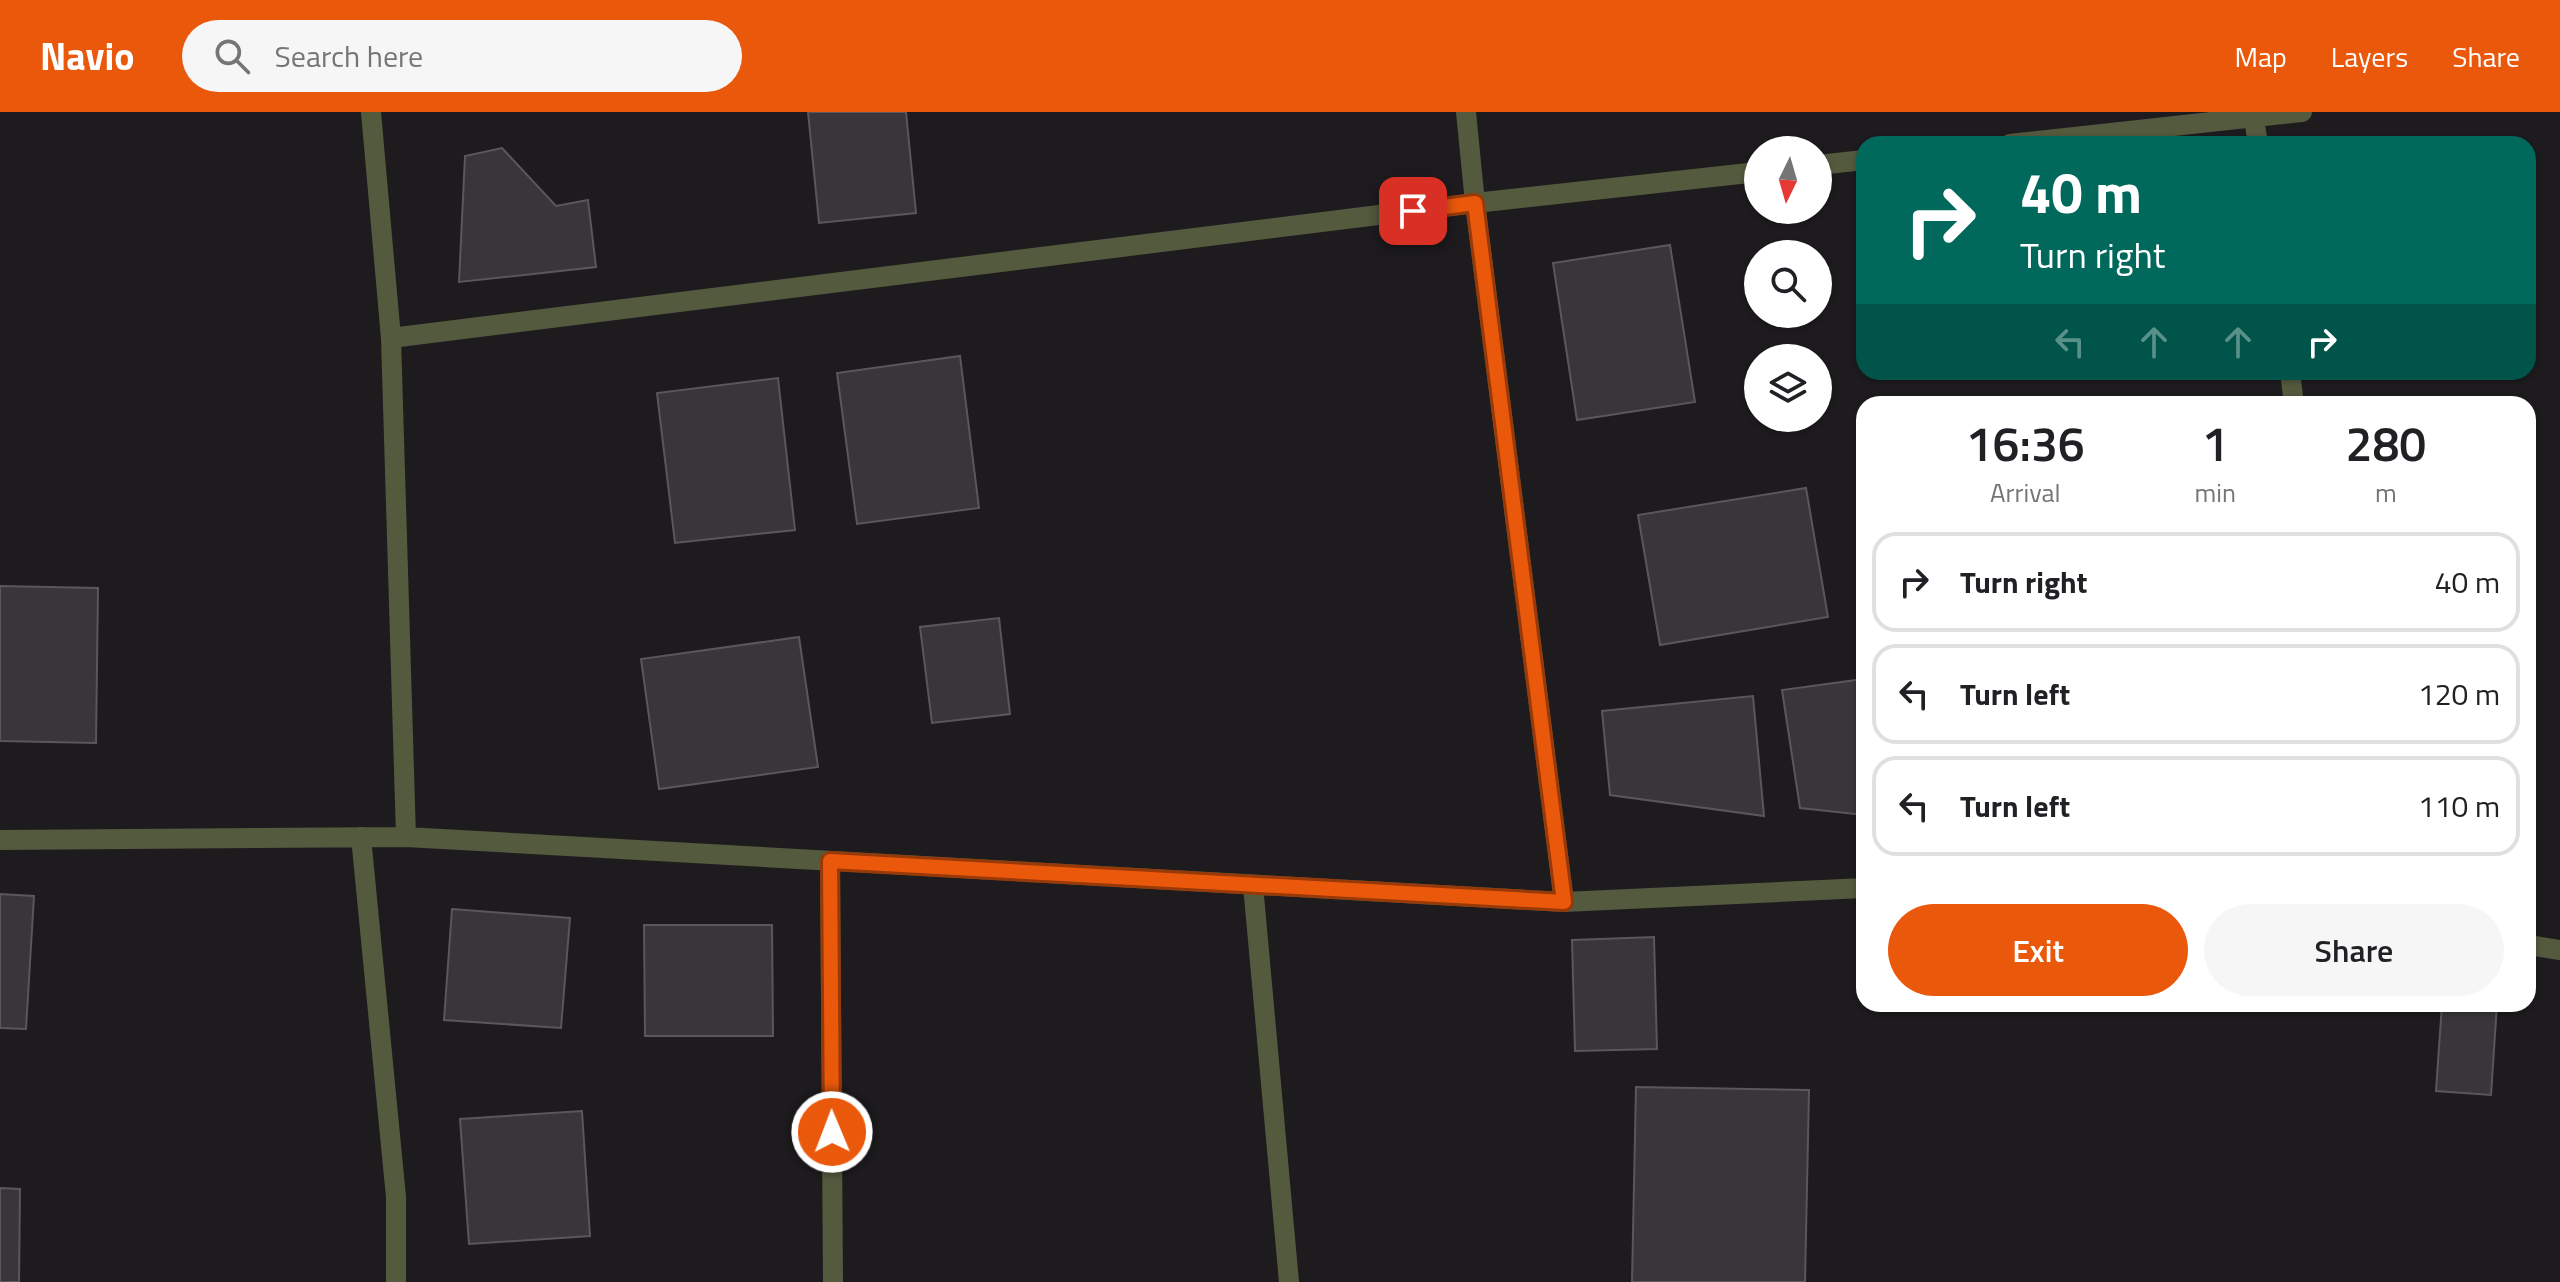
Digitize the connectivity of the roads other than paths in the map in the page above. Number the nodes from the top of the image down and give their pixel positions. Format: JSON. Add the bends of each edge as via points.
{"nodes":[{"id":1,"x":371,"y":112,"type":"edge"},
{"id":2,"x":1466,"y":112,"type":"edge"},
{"id":3,"x":2302,"y":112,"type":"edge"},
{"id":4,"x":2254,"y":115,"type":"edge"},
{"id":5,"x":2077,"y":136,"type":"edge"},
{"id":6,"x":2257,"y":136,"type":"edge"},
{"id":7,"x":1856,"y":161,"type":"edge"},
{"id":8,"x":1832,"y":163,"type":"edge"},
{"id":9,"x":1744,"y":174,"type":"edge"},
{"id":10,"x":1475,"y":203,"type":"junction"},
{"id":11,"x":391,"y":338,"type":"junction"},
{"id":12,"x":361,"y":837,"type":"junction"},
{"id":13,"x":406,"y":837,"type":"junction"},
{"id":14,"x":0,"y":840,"type":"edge"},
{"id":15,"x":830,"y":861,"type":"junction"},
{"id":16,"x":1253,"y":885,"type":"junction"},
{"id":17,"x":1856,"y":888,"type":"edge"},
{"id":18,"x":1564,"y":902,"type":"junction"},
{"id":19,"x":2536,"y":946,"type":"edge"},
{"id":20,"x":2560,"y":950,"type":"edge"},
{"id":21,"x":396,"y":1282,"type":"edge"},
{"id":22,"x":833,"y":1282,"type":"edge"},
{"id":23,"x":1289,"y":1282,"type":"edge"}],
"edges":[{"from":1,"to":11,"type":"street"},
{"from":2,"to":10,"type":"street"},
{"from":3,"to":4,"type":"street"},
{"from":4,"to":5,"type":"street"},
{"from":4,"to":6,"type":"street"},
{"from":7,"to":8,"type":"street"},
{"from":9,"to":10,"type":"street"},
{"from":10,"to":11,"type":"street"},
{"from":10,"to":18,"type":"street"},
{"from":11,"to":13,"type":"street"},
{"from":12,"to":13,"type":"street"},
{"from":12,"to":14,"type":"street"},
{"from":12,"to":21,"type":"street","via":[[396,1197]]},
{"from":13,"to":15,"type":"street"},
{"from":15,"to":16,"type":"street"},
{"from":15,"to":22,"type":"street"},
{"from":16,"to":18,"type":"street"},
{"from":16,"to":23,"type":"street"},
{"from":17,"to":18,"type":"street"},
{"from":19,"to":20,"type":"street"}]}
